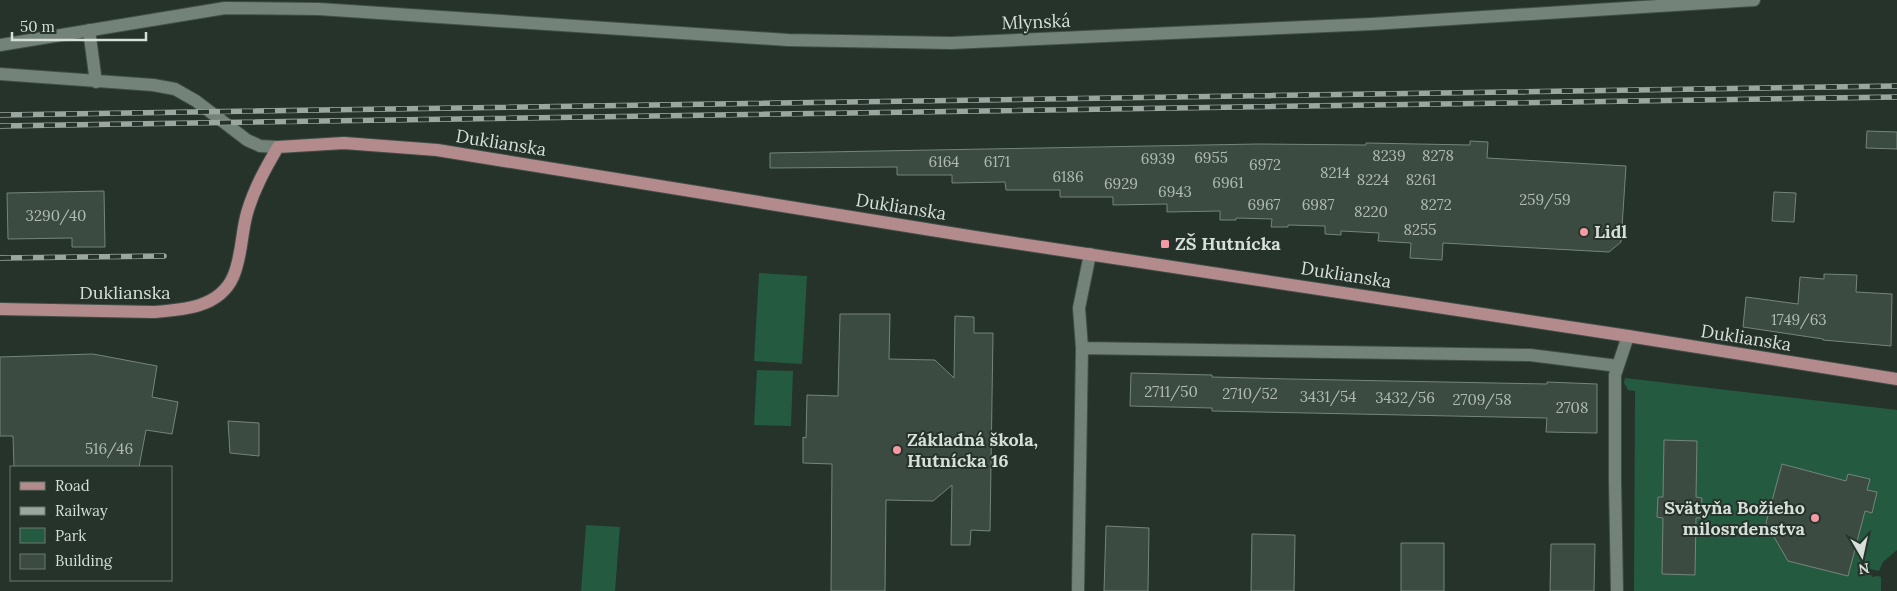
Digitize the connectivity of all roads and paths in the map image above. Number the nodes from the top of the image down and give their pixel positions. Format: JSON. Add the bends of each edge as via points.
{"nodes":[{"id":1,"x":1754,"y":0,"type":"edge"},
{"id":2,"x":89,"y":30,"type":"junction"},
{"id":3,"x":0,"y":45,"type":"edge"},
{"id":4,"x":0,"y":74,"type":"edge"},
{"id":5,"x":96,"y":82,"type":"junction"},
{"id":6,"x":278,"y":147,"type":"junction"},
{"id":7,"x":1090,"y":254,"type":"junction"},
{"id":8,"x":0,"y":309,"type":"edge"},
{"id":9,"x":1628,"y":336,"type":"junction"},
{"id":10,"x":1082,"y":348,"type":"junction"},
{"id":11,"x":1618,"y":366,"type":"junction"},
{"id":12,"x":1897,"y":379,"type":"edge"},
{"id":13,"x":1078,"y":591,"type":"edge"},
{"id":14,"x":1617,"y":591,"type":"edge"}],
"edges":[{"from":1,"to":2,"type":"street","name":"Mlynská","via":[[1372,24],[951,42],[788,40],[318,9],[224,8]]},
{"from":2,"to":3,"type":"street","name":"Mlynská"},
{"from":2,"to":5,"type":"street"},
{"from":4,"to":5,"type":"street"},
{"from":5,"to":6,"type":"street","via":[[153,85],[175,90],[247,140],[260,146]]},
{"from":6,"to":7,"type":"main road","name":"Duklianska","via":[[344,143],[437,150]]},
{"from":6,"to":8,"type":"main road","name":"Duklianska","via":[[259,179],[247,214],[233,277],[216,297],[201,306],[153,312]]},
{"from":7,"to":9,"type":"main road","name":"Duklianska"},
{"from":7,"to":10,"type":"street","via":[[1079,308]]},
{"from":9,"to":11,"type":"street"},
{"from":9,"to":12,"type":"main road","name":"Duklianska"},
{"from":10,"to":11,"type":"street","via":[[1530,355]]},
{"from":10,"to":13,"type":"street"},
{"from":11,"to":14,"type":"street","via":[[1614,394]]}]}
